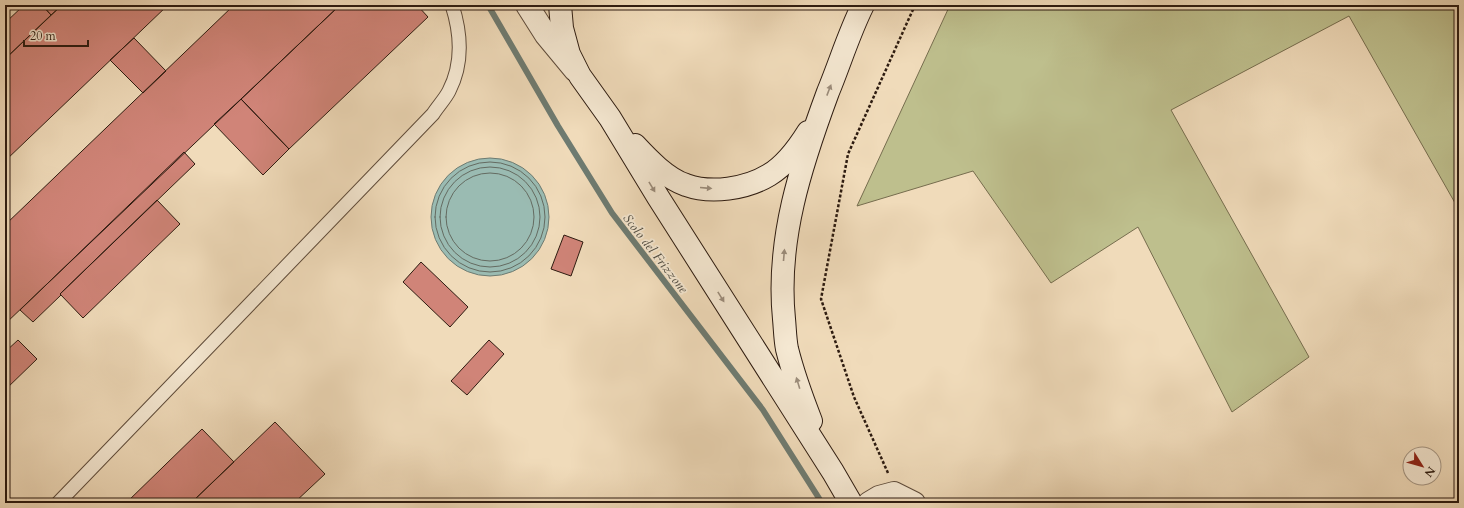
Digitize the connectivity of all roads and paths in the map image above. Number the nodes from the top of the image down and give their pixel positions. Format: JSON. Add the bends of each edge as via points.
{"nodes":[{"id":1,"x":452,"y":5,"type":"edge"},
{"id":2,"x":527,"y":5,"type":"edge"},
{"id":3,"x":560,"y":5,"type":"edge"},
{"id":4,"x":915,"y":5,"type":"edge"},
{"id":5,"x":860,"y":9,"type":"edge"},
{"id":6,"x":580,"y":76,"type":"junction"},
{"id":7,"x":819,"y":116,"type":"junction"},
{"id":8,"x":610,"y":118,"type":"junction"},
{"id":9,"x":833,"y":472,"type":"junction"},
{"id":10,"x":894,"y":493,"type":"junction"},
{"id":11,"x":58,"y":503,"type":"edge"},
{"id":12,"x":851,"y":503,"type":"edge"},
{"id":13,"x":869,"y":503,"type":"edge"},
{"id":14,"x":914,"y":503,"type":"edge"}],
"edges":[{"from":1,"to":11,"type":"lane","via":[[460,34],[458,63],[449,90],[433,114]]},
{"from":2,"to":6,"type":"main road","via":[[546,35]]},
{"from":3,"to":6,"type":"main road","via":[[562,28],[569,54]]},
{"from":4,"to":10,"type":"path","via":[[848,154],[821,299],[854,397],[891,480]]},
{"from":7,"to":5,"type":"main road","one_way":true},
{"from":6,"to":8,"type":"main road"},
{"from":8,"to":7,"type":"main road","one_way":true,"via":[[646,156],[673,178],[684,185],[711,189],[743,186],[770,175],[792,155]]},
{"from":9,"to":7,"type":"main road","one_way":true,"via":[[805,407],[787,348],[783,306],[782,271],[788,220]]},
{"from":8,"to":9,"type":"main road","one_way":true,"via":[[658,198]]},
{"from":9,"to":12,"type":"main road"},
{"from":10,"to":13,"type":"main road"},
{"from":10,"to":14,"type":"main road"}]}
